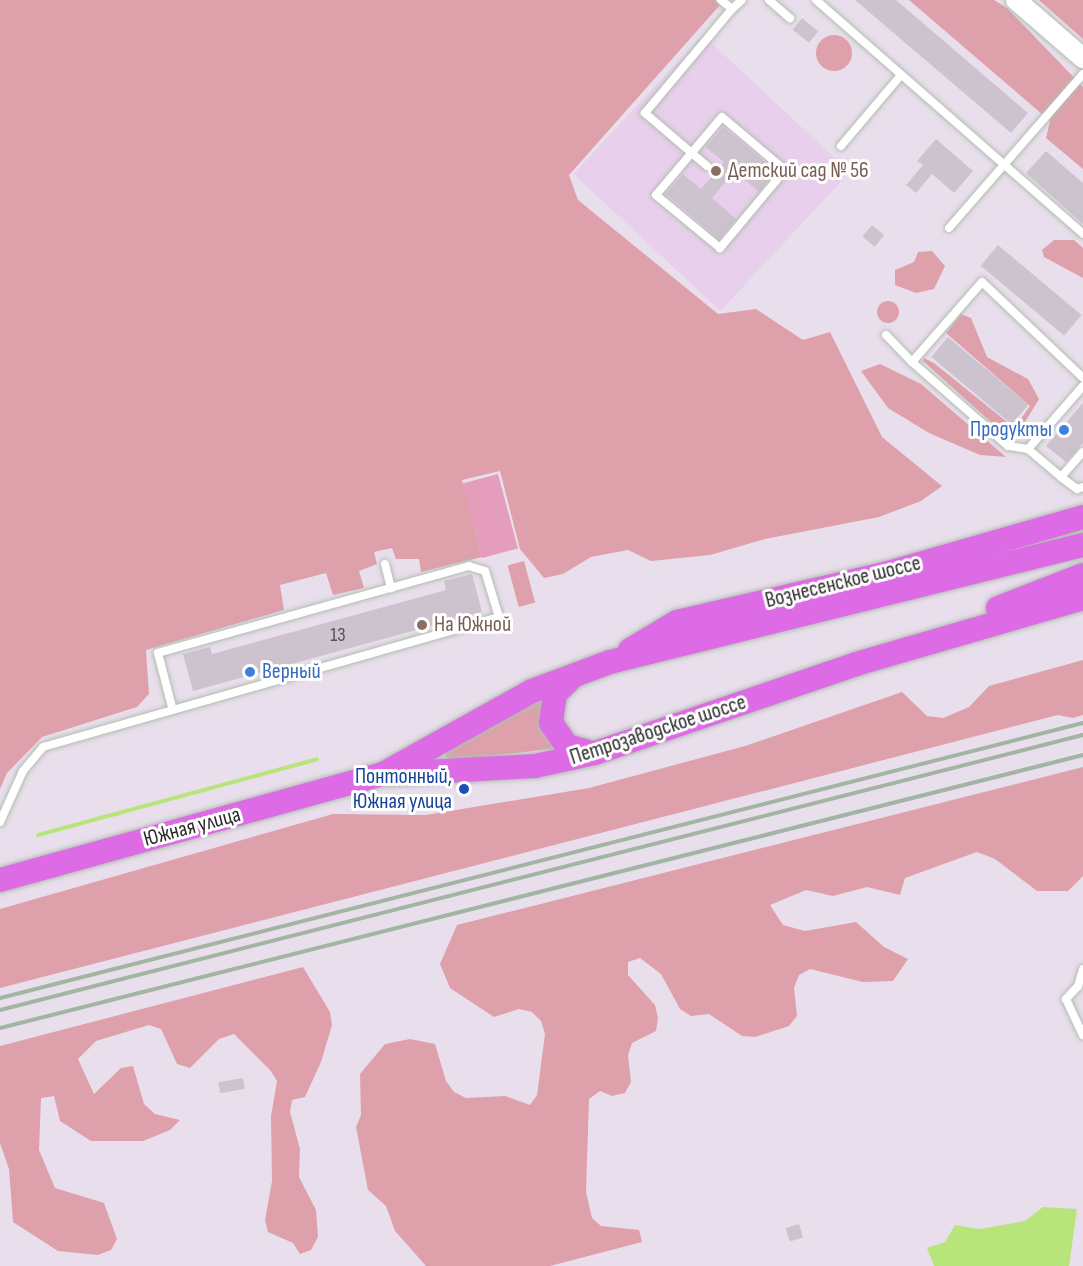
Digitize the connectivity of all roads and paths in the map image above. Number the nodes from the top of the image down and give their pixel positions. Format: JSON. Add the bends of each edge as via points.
{"nodes":[{"id":1,"x":720,"y":0,"type":"edge"},
{"id":2,"x":742,"y":0,"type":"edge"},
{"id":3,"x":769,"y":0,"type":"edge"},
{"id":4,"x":816,"y":0,"type":"edge"},
{"id":5,"x":1016,"y":0,"type":"edge"},
{"id":6,"x":732,"y":9,"type":"junction"},
{"id":7,"x":790,"y":18,"type":"dead end"},
{"id":8,"x":1083,"y":58,"type":"edge"},
{"id":9,"x":1083,"y":74,"type":"edge"},
{"id":10,"x":902,"y":75,"type":"junction"},
{"id":11,"x":841,"y":146,"type":"dead end"},
{"id":12,"x":692,"y":153,"type":"junction"},
{"id":13,"x":1004,"y":164,"type":"junction"},
{"id":14,"x":707,"y":166,"type":"dead end"},
{"id":15,"x":949,"y":228,"type":"dead end"},
{"id":16,"x":1083,"y":234,"type":"edge"},
{"id":17,"x":886,"y":335,"type":"dead end"},
{"id":18,"x":912,"y":362,"type":"junction"},
{"id":19,"x":1083,"y":378,"type":"edge"},
{"id":20,"x":1083,"y":386,"type":"edge"},
{"id":21,"x":1028,"y":449,"type":"junction"},
{"id":22,"x":1083,"y":452,"type":"edge"},
{"id":23,"x":1060,"y":477,"type":"junction"},
{"id":24,"x":1083,"y":487,"type":"edge"},
{"id":25,"x":1083,"y":517,"type":"edge"},
{"id":26,"x":1083,"y":545,"type":"edge"},
{"id":27,"x":385,"y":564,"type":"dead end"},
{"id":28,"x":1083,"y":575,"type":"edge"},
{"id":29,"x":391,"y":588,"type":"junction"},
{"id":30,"x":1083,"y":598,"type":"edge"},
{"id":31,"x":609,"y":662,"type":"junction"},
{"id":32,"x":856,"y":664,"type":"junction"},
{"id":33,"x":576,"y":675,"type":"junction"},
{"id":34,"x":172,"y":707,"type":"junction"},
{"id":35,"x":595,"y":753,"type":"junction"},
{"id":36,"x":383,"y":774,"type":"junction"},
{"id":37,"x":0,"y":822,"type":"edge"},
{"id":38,"x":0,"y":880,"type":"edge"},
{"id":39,"x":1083,"y":969,"type":"edge"},
{"id":40,"x":1083,"y":1035,"type":"edge"}],
"edges":[{"from":1,"to":6,"type":"lane"},
{"from":2,"to":6,"type":"lane"},
{"from":3,"to":7,"type":"lane"},
{"from":4,"to":10,"type":"lane"},
{"from":5,"to":8,"type":"street"},
{"from":6,"to":12,"type":"lane","via":[[645,112]]},
{"from":9,"to":13,"type":"lane"},
{"from":10,"to":11,"type":"lane"},
{"from":10,"to":13,"type":"lane"},
{"from":12,"to":12,"type":"lane","via":[[722,117],[786,170],[720,248],[656,195]]},
{"from":12,"to":14,"type":"lane"},
{"from":13,"to":15,"type":"lane"},
{"from":13,"to":16,"type":"lane"},
{"from":17,"to":18,"type":"lane"},
{"from":18,"to":19,"type":"lane","via":[[982,282]]},
{"from":18,"to":21,"type":"lane","via":[[1008,446]]},
{"from":20,"to":21,"type":"lane"},
{"from":21,"to":23,"type":"lane"},
{"from":22,"to":23,"type":"lane"},
{"from":23,"to":24,"type":"lane","via":[[1077,489]]},
{"from":25,"to":31,"type":"main road","name":"Вознесенское шоссе","via":[[888,573],[677,621]]},
{"from":26,"to":31,"type":"main road"},
{"from":27,"to":29,"type":"lane"},
{"from":28,"to":32,"type":"main road"},
{"from":29,"to":34,"type":"lane","via":[[158,653]]},
{"from":29,"to":34,"type":"lane","via":[[470,566],[485,571],[499,617]]},
{"from":30,"to":32,"type":"main road","name":"Петрозаводское шоссе"},
{"from":31,"to":33,"type":"main road"},
{"from":32,"to":35,"type":"main road","name":"Петрозаводское шоссе"},
{"from":33,"to":35,"type":"main road","via":[[555,694],[551,723],[567,746]]},
{"from":33,"to":36,"type":"main road","via":[[532,691]]},
{"from":34,"to":37,"type":"lane","via":[[43,747],[23,771]]},
{"from":35,"to":36,"type":"main road","name":"Петрозаводское шоссе","via":[[534,766]]},
{"from":36,"to":38,"type":"main road","name":"Южная улица"},
{"from":39,"to":40,"type":"lane","via":[[1078,986],[1066,999]]}]}
